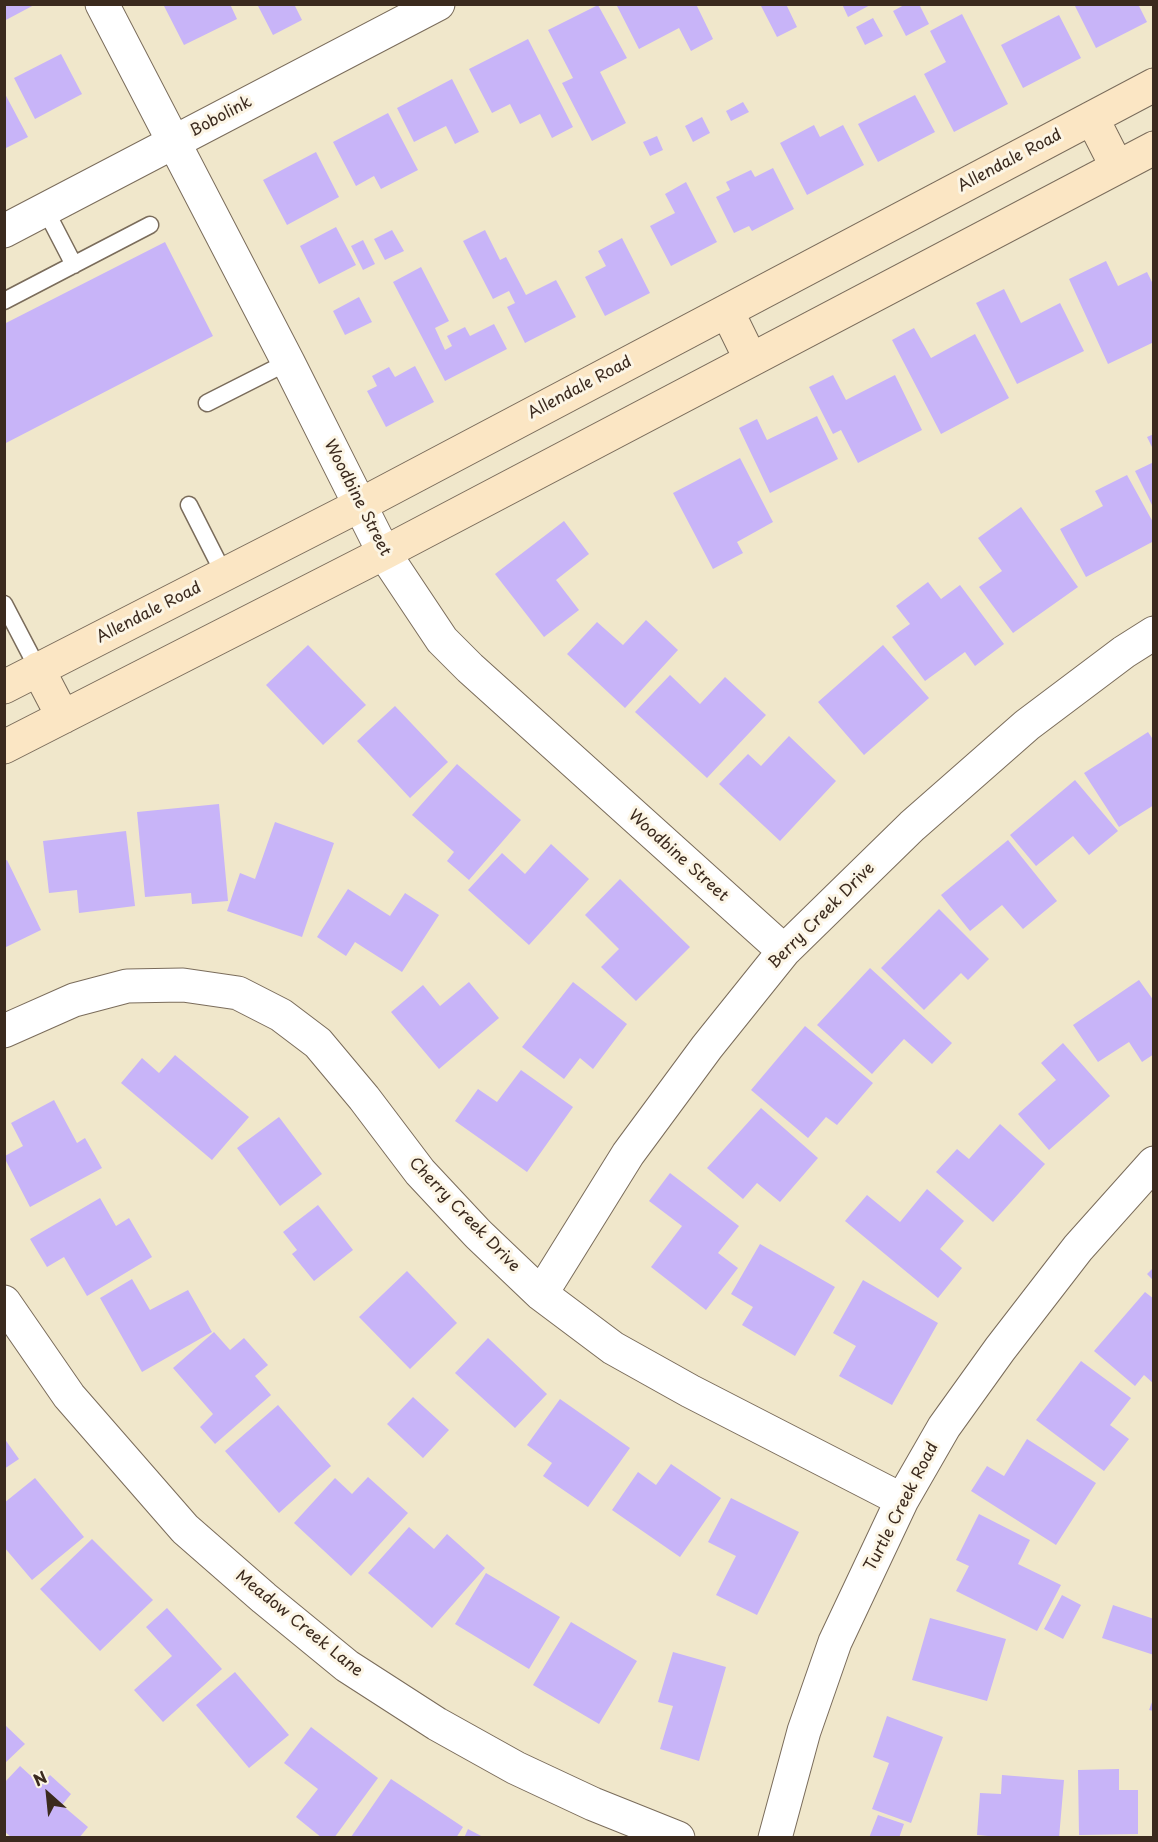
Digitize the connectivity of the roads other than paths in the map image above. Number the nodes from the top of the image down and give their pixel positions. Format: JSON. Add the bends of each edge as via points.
{"nodes":[{"id":1,"x":102,"y":4,"type":"edge"},
{"id":2,"x":438,"y":4,"type":"edge"},
{"id":3,"x":1154,"y":85,"type":"edge"},
{"id":4,"x":1092,"y":118,"type":"junction"},
{"id":5,"x":173,"y":142,"type":"junction"},
{"id":6,"x":1154,"y":148,"type":"edge"},
{"id":7,"x":1117,"y":167,"type":"junction"},
{"id":8,"x":45,"y":209,"type":"junction"},
{"id":9,"x":150,"y":225,"type":"dead end"},
{"id":10,"x":4,"y":231,"type":"edge"},
{"id":11,"x":74,"y":265,"type":"junction"},
{"id":12,"x":4,"y":301,"type":"edge"},
{"id":13,"x":727,"y":311,"type":"junction"},
{"id":14,"x":751,"y":360,"type":"junction"},
{"id":15,"x":288,"y":362,"type":"junction"},
{"id":16,"x":207,"y":404,"type":"dead end"},
{"id":17,"x":189,"y":505,"type":"dead end"},
{"id":18,"x":360,"y":505,"type":"junction"},
{"id":19,"x":384,"y":553,"type":"junction"},
{"id":20,"x":224,"y":574,"type":"junction"},
{"id":21,"x":4,"y":604,"type":"edge"},
{"id":22,"x":1154,"y":633,"type":"edge"},
{"id":23,"x":38,"y":669,"type":"junction"},
{"id":24,"x":4,"y":687,"type":"edge"},
{"id":25,"x":63,"y":717,"type":"junction"},
{"id":26,"x":4,"y":747,"type":"edge"},
{"id":27,"x":784,"y":951,"type":"junction"},
{"id":28,"x":4,"y":1031,"type":"edge"},
{"id":29,"x":1154,"y":1163,"type":"edge"},
{"id":30,"x":541,"y":1294,"type":"junction"},
{"id":31,"x":4,"y":1302,"type":"edge"},
{"id":32,"x":902,"y":1500,"type":"junction"},
{"id":33,"x":678,"y":1838,"type":"edge"},
{"id":34,"x":775,"y":1838,"type":"edge"}],
"edges":[{"from":1,"to":5,"type":"street","name":"Woodbine Street"},
{"from":2,"to":5,"type":"street","name":"Bobolink"},
{"from":3,"to":4,"type":"main road","name":"Allendale Road"},
{"from":4,"to":7,"type":"main road"},
{"from":4,"to":13,"type":"main road","name":"Allendale Road"},
{"from":5,"to":8,"type":"street","name":"Bobolink"},
{"from":5,"to":15,"type":"street","name":"Woodbine Street"},
{"from":6,"to":7,"type":"main road"},
{"from":7,"to":14,"type":"main road"},
{"from":8,"to":10,"type":"street","name":"Bobolink"},
{"from":8,"to":11,"type":"lane"},
{"from":9,"to":11,"type":"lane"},
{"from":11,"to":12,"type":"lane"},
{"from":13,"to":14,"type":"main road"},
{"from":13,"to":18,"type":"main road","name":"Allendale Road"},
{"from":14,"to":19,"type":"main road"},
{"from":15,"to":16,"type":"lane"},
{"from":15,"to":18,"type":"street","name":"Woodbine Street"},
{"from":17,"to":20,"type":"lane"},
{"from":18,"to":19,"type":"street","name":"Woodbine Street"},
{"from":18,"to":20,"type":"main road","name":"Allendale Road"},
{"from":19,"to":25,"type":"main road"},
{"from":19,"to":27,"type":"street","name":"Woodbine Street","via":[[442,640],[470,668]]},
{"from":20,"to":23,"type":"main road","name":"Allendale Road"},
{"from":21,"to":23,"type":"lane"},
{"from":22,"to":27,"type":"street","name":"Berry Creek Drive","via":[[1027,725],[912,826]]},
{"from":23,"to":24,"type":"main road","name":"Allendale Road"},
{"from":23,"to":25,"type":"main road"},
{"from":25,"to":26,"type":"main road"},
{"from":27,"to":30,"type":"street","name":"Berry Creek Drive","via":[[628,1154]]},
{"from":28,"to":30,"type":"street","name":"Cherry Creek Drive","via":[[74,1000],[127,986],[183,985],[238,993],[281,1015],[318,1043],[420,1172]]},
{"from":29,"to":32,"type":"street","name":"Turtle Creek Road","via":[[1078,1248],[1000,1349],[944,1427]]},
{"from":30,"to":32,"type":"street","name":"Cherry Creek Drive","via":[[613,1348]]},
{"from":31,"to":33,"type":"street","name":"Meadow Creek Lane","via":[[69,1396],[185,1529],[347,1666],[437,1724],[516,1768]]},
{"from":32,"to":34,"type":"street","name":"Turtle Creek Road","via":[[836,1642],[804,1731]]}]}
